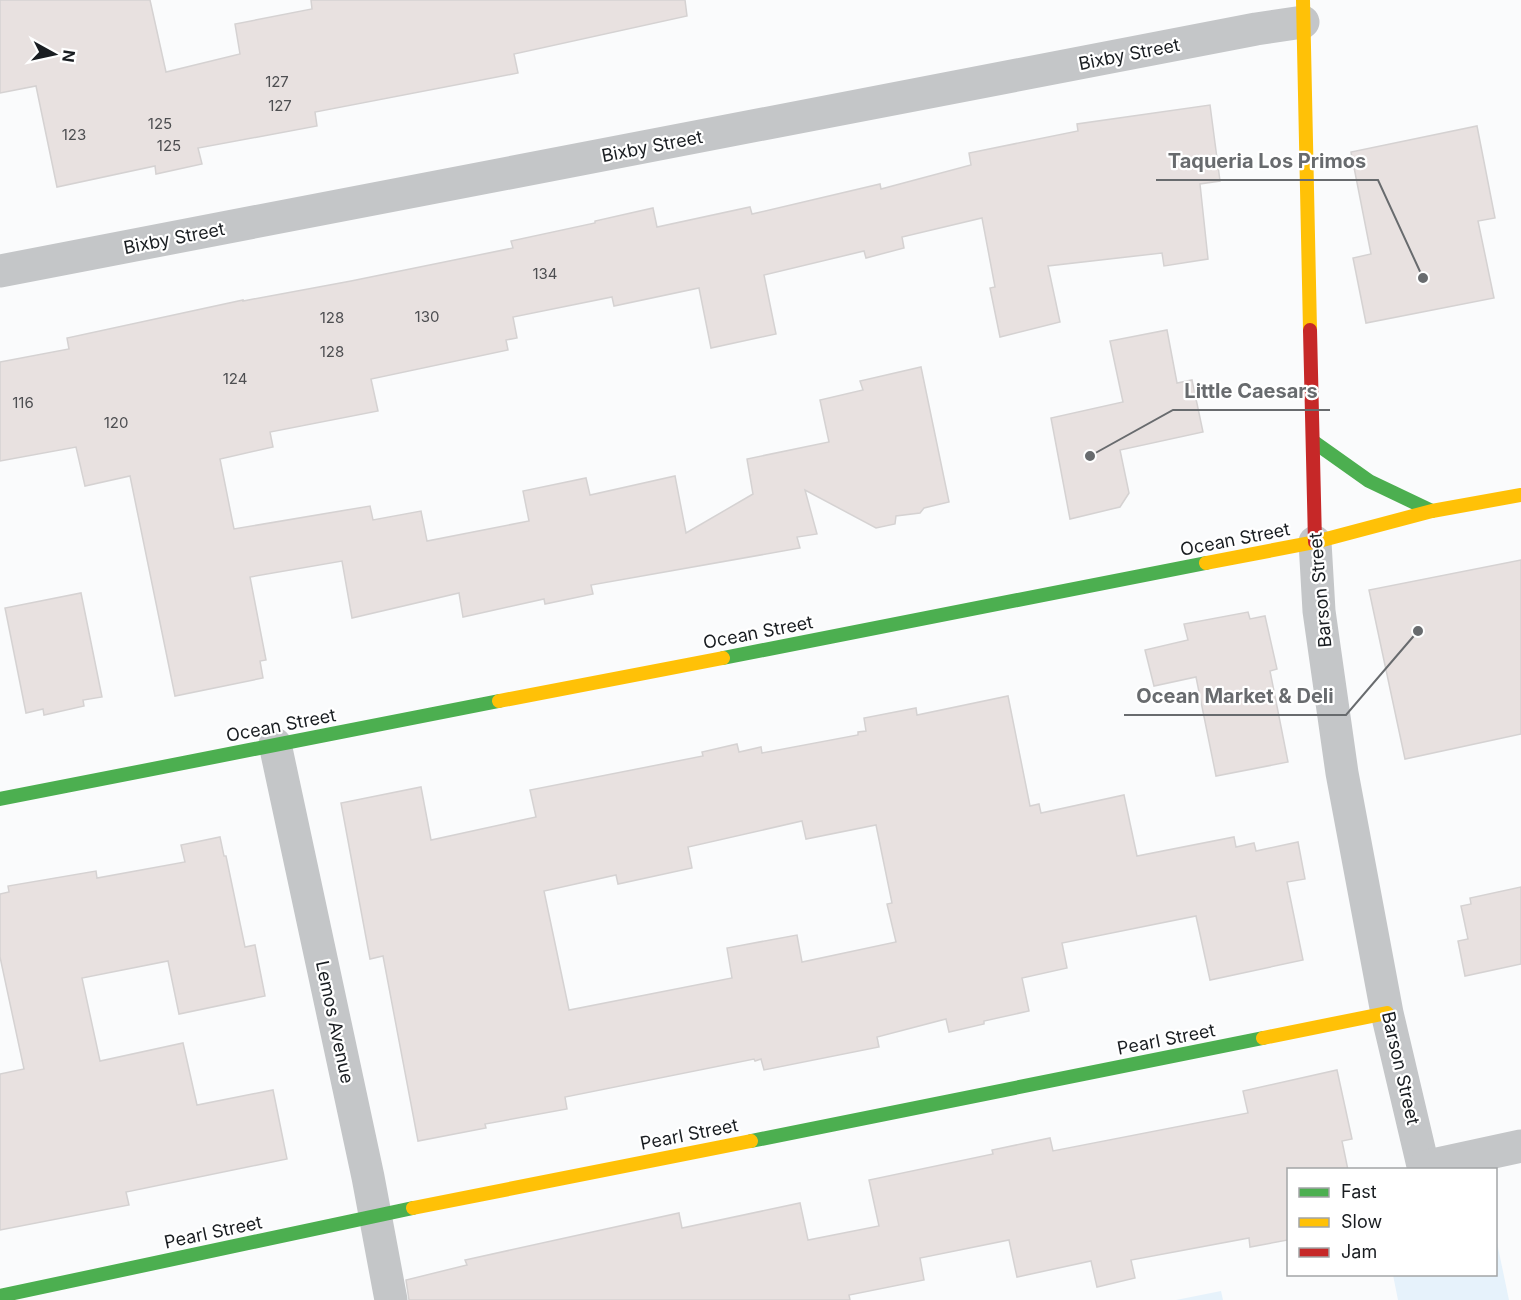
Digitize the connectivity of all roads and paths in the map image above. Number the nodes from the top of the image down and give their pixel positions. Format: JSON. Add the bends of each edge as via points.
{"nodes":[{"id":1,"x":1303,"y":11,"type":"edge"},
{"id":2,"x":0,"y":271,"type":"edge"},
{"id":3,"x":1314,"y":442,"type":"junction"},
{"id":4,"x":1521,"y":495,"type":"edge"},
{"id":5,"x":1432,"y":510,"type":"junction"},
{"id":6,"x":1315,"y":542,"type":"junction"},
{"id":7,"x":275,"y":744,"type":"junction"},
{"id":8,"x":0,"y":799,"type":"edge"},
{"id":9,"x":1387,"y":1013,"type":"junction"},
{"id":10,"x":1521,"y":1146,"type":"edge"},
{"id":11,"x":1424,"y":1168,"type":"edge"},
{"id":12,"x":376,"y":1216,"type":"junction"},
{"id":13,"x":0,"y":1296,"type":"edge"},
{"id":14,"x":392,"y":1300,"type":"edge"}],
"edges":[{"from":1,"to":2,"type":"street","name":"Bixby Street","via":[[1256,29]]},
{"from":1,"to":3,"type":"street","name":"Barson Street"},
{"from":3,"to":5,"type":"street","via":[[1369,481]]},
{"from":3,"to":6,"type":"street","name":"Barson Street"},
{"from":4,"to":5,"type":"street","name":"Ocean Street"},
{"from":5,"to":6,"type":"street","name":"Ocean Street"},
{"from":6,"to":7,"type":"street","name":"Ocean Street"},
{"from":6,"to":9,"type":"street","name":"Barson Street","via":[[1318,602],[1342,773]]},
{"from":7,"to":8,"type":"street","name":"Ocean Street"},
{"from":7,"to":12,"type":"street","name":"Lemos Avenue"},
{"from":9,"to":11,"type":"street","name":"Barson Street"},
{"from":9,"to":12,"type":"street","name":"Pearl Street"},
{"from":10,"to":11,"type":"street"},
{"from":12,"to":13,"type":"street","name":"Pearl Street"},
{"from":12,"to":14,"type":"street","name":"Lemos Avenue"}]}
